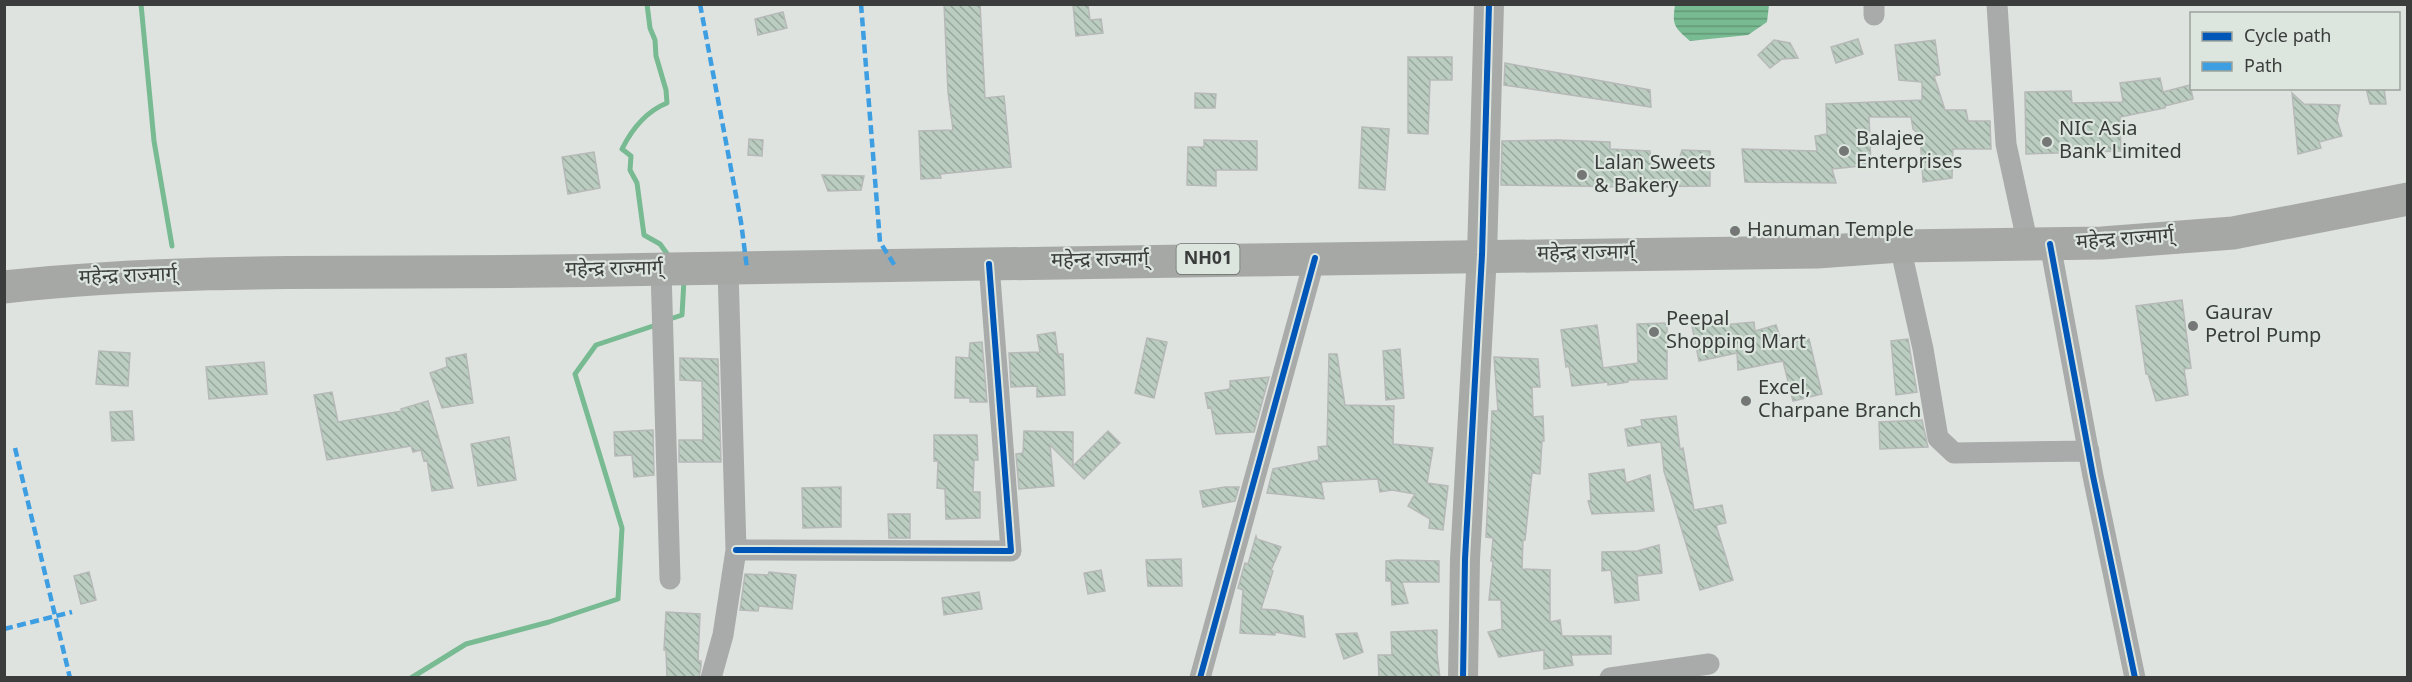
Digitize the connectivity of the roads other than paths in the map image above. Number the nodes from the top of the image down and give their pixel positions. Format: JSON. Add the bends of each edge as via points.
{"nodes":[{"id":1,"x":1489,"y":4,"type":"edge"},
{"id":2,"x":1997,"y":4,"type":"edge"},
{"id":3,"x":2408,"y":199,"type":"edge"},
{"id":4,"x":2039,"y":244,"type":"junction"},
{"id":5,"x":1900,"y":246,"type":"junction"},
{"id":6,"x":1482,"y":255,"type":"junction"},
{"id":7,"x":1314,"y":258,"type":"junction"},
{"id":8,"x":989,"y":264,"type":"junction"},
{"id":9,"x":728,"y":269,"type":"junction"},
{"id":10,"x":661,"y":270,"type":"junction"},
{"id":11,"x":4,"y":286,"type":"edge"},
{"id":12,"x":2089,"y":451,"type":"junction"},
{"id":13,"x":736,"y":550,"type":"junction"},
{"id":14,"x":670,"y":579,"type":"dead end"},
{"id":15,"x":1709,"y":664,"type":"dead end"},
{"id":16,"x":711,"y":678,"type":"edge"},
{"id":17,"x":1200,"y":678,"type":"edge"},
{"id":18,"x":1463,"y":678,"type":"edge"},
{"id":19,"x":1610,"y":678,"type":"edge"},
{"id":20,"x":2135,"y":678,"type":"edge"}],
"edges":[{"from":1,"to":6,"type":"street"},
{"from":2,"to":4,"type":"street","via":[[2006,144]]},
{"from":3,"to":4,"type":"highway","name":"महेन्द्र राज्मार्ग्","number":"NH01","via":[[2233,232]]},
{"from":4,"to":5,"type":"highway","name":"महेन्द्र राज्मार्ग्","number":"NH01"},
{"from":4,"to":12,"type":"street"},
{"from":5,"to":6,"type":"highway","name":"महेन्द्र राज्मार्ग्","number":"NH01","via":[[1817,252]]},
{"from":5,"to":12,"type":"street","via":[[1938,438],[1954,453]]},
{"from":6,"to":7,"type":"highway","name":"महेन्द्र राज्मार्ग्","number":"NH01"},
{"from":6,"to":18,"type":"street","via":[[1465,559]]},
{"from":7,"to":8,"type":"highway","name":"महेन्द्र राज्मार्ग्","number":"NH01"},
{"from":7,"to":17,"type":"street"},
{"from":8,"to":9,"type":"highway","name":"महेन्द्र राज्मार्ग्","number":"NH01"},
{"from":8,"to":13,"type":"street","via":[[1011,551]]},
{"from":9,"to":10,"type":"highway","name":"महेन्द्र राज्मार्ग्","number":"NH01"},
{"from":9,"to":13,"type":"street"},
{"from":10,"to":11,"type":"highway","name":"महेन्द्र राज्मार्ग्","number":"NH01","via":[[322,271],[80,278]]},
{"from":10,"to":14,"type":"street"},
{"from":12,"to":20,"type":"street"},
{"from":13,"to":16,"type":"street","via":[[723,635]]},
{"from":15,"to":19,"type":"street"}]}
